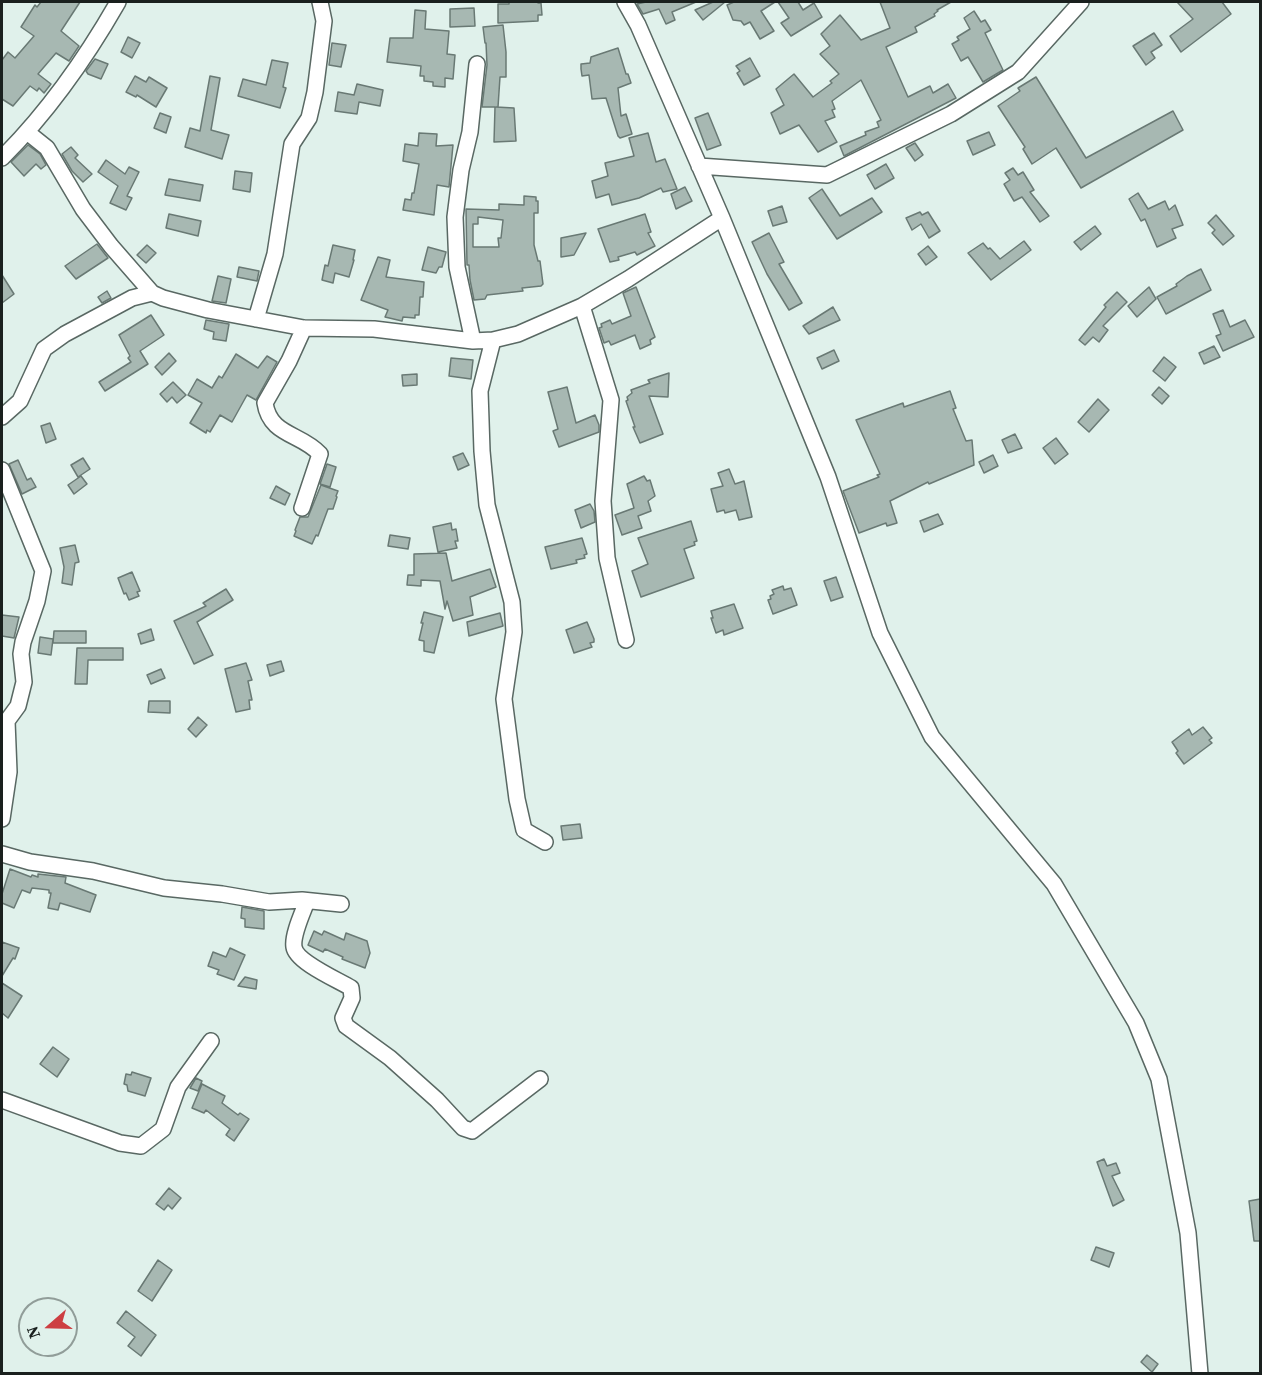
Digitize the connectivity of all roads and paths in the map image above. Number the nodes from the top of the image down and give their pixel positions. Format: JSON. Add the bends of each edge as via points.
{"nodes":[{"id":1,"x":118,"y":2,"type":"edge"},
{"id":2,"x":320,"y":2,"type":"edge"},
{"id":3,"x":625,"y":2,"type":"edge"},
{"id":4,"x":1081,"y":2,"type":"edge"},
{"id":5,"x":477,"y":64,"type":"dead end"},
{"id":6,"x":27,"y":132,"type":"junction"},
{"id":7,"x":2,"y":158,"type":"edge"},
{"id":8,"x":699,"y":166,"type":"junction"},
{"id":9,"x":722,"y":218,"type":"junction"},
{"id":10,"x":152,"y":293,"type":"junction"},
{"id":11,"x":582,"y":306,"type":"junction"},
{"id":12,"x":256,"y":319,"type":"junction"},
{"id":13,"x":304,"y":328,"type":"junction"},
{"id":14,"x":493,"y":340,"type":"junction"},
{"id":15,"x":473,"y":341,"type":"junction"},
{"id":16,"x":2,"y":417,"type":"edge"},
{"id":17,"x":2,"y":470,"type":"edge"},
{"id":18,"x":302,"y":508,"type":"dead end"},
{"id":19,"x":626,"y":639,"type":"dead end"},
{"id":20,"x":4,"y":722,"type":"edge"},
{"id":21,"x":2,"y":819,"type":"edge"},
{"id":22,"x":545,"y":843,"type":"dead end"},
{"id":23,"x":2,"y":854,"type":"edge"},
{"id":24,"x":308,"y":901,"type":"junction"},
{"id":25,"x":341,"y":904,"type":"dead end"},
{"id":26,"x":211,"y":1041,"type":"dead end"},
{"id":27,"x":540,"y":1079,"type":"dead end"},
{"id":28,"x":2,"y":1100,"type":"edge"},
{"id":29,"x":1200,"y":1374,"type":"edge"}],
"edges":[{"from":1,"to":6,"type":"street","via":[[84,60]]},
{"from":2,"to":12,"type":"street","via":[[324,21],[315,92],[309,118],[292,144],[275,254]]},
{"from":3,"to":8,"type":"street"},
{"from":4,"to":8,"type":"street","via":[[1018,72],[951,114],[827,175]]},
{"from":5,"to":15,"type":"street","via":[[455,217],[457,267]]},
{"from":6,"to":7,"type":"street"},
{"from":6,"to":10,"type":"street","via":[[47,148],[83,208]]},
{"from":8,"to":9,"type":"street"},
{"from":9,"to":11,"type":"street"},
{"from":9,"to":29,"type":"street","via":[[828,477],[880,633],[932,737],[1054,884],[1136,1023],[1159,1079],[1188,1233]]},
{"from":10,"to":12,"type":"street"},
{"from":10,"to":16,"type":"street","via":[[132,298],[44,349],[20,401]]},
{"from":11,"to":14,"type":"street","via":[[518,334]]},
{"from":11,"to":19,"type":"street","via":[[611,400],[603,501],[607,558]]},
{"from":12,"to":13,"type":"street"},
{"from":13,"to":15,"type":"street","via":[[374,329]]},
{"from":13,"to":18,"type":"street","via":[[265,403],[276,427],[312,445],[320,454]]},
{"from":14,"to":15,"type":"street"},
{"from":14,"to":22,"type":"street","via":[[480,392],[487,505],[513,612],[514,632],[504,699],[524,830]]},
{"from":17,"to":20,"type":"street","via":[[43,571],[23,642],[24,682],[18,706]]},
{"from":20,"to":21,"type":"street","via":[[9,772]]},
{"from":23,"to":24,"type":"street","via":[[164,888],[269,902]]},
{"from":24,"to":25,"type":"street"},
{"from":24,"to":27,"type":"street","via":[[295,937],[296,954],[351,988],[352,998],[343,1018],[346,1026],[390,1058],[463,1128],[472,1131]]},
{"from":26,"to":28,"type":"street","via":[[178,1087],[163,1129],[141,1146],[120,1143]]}]}
